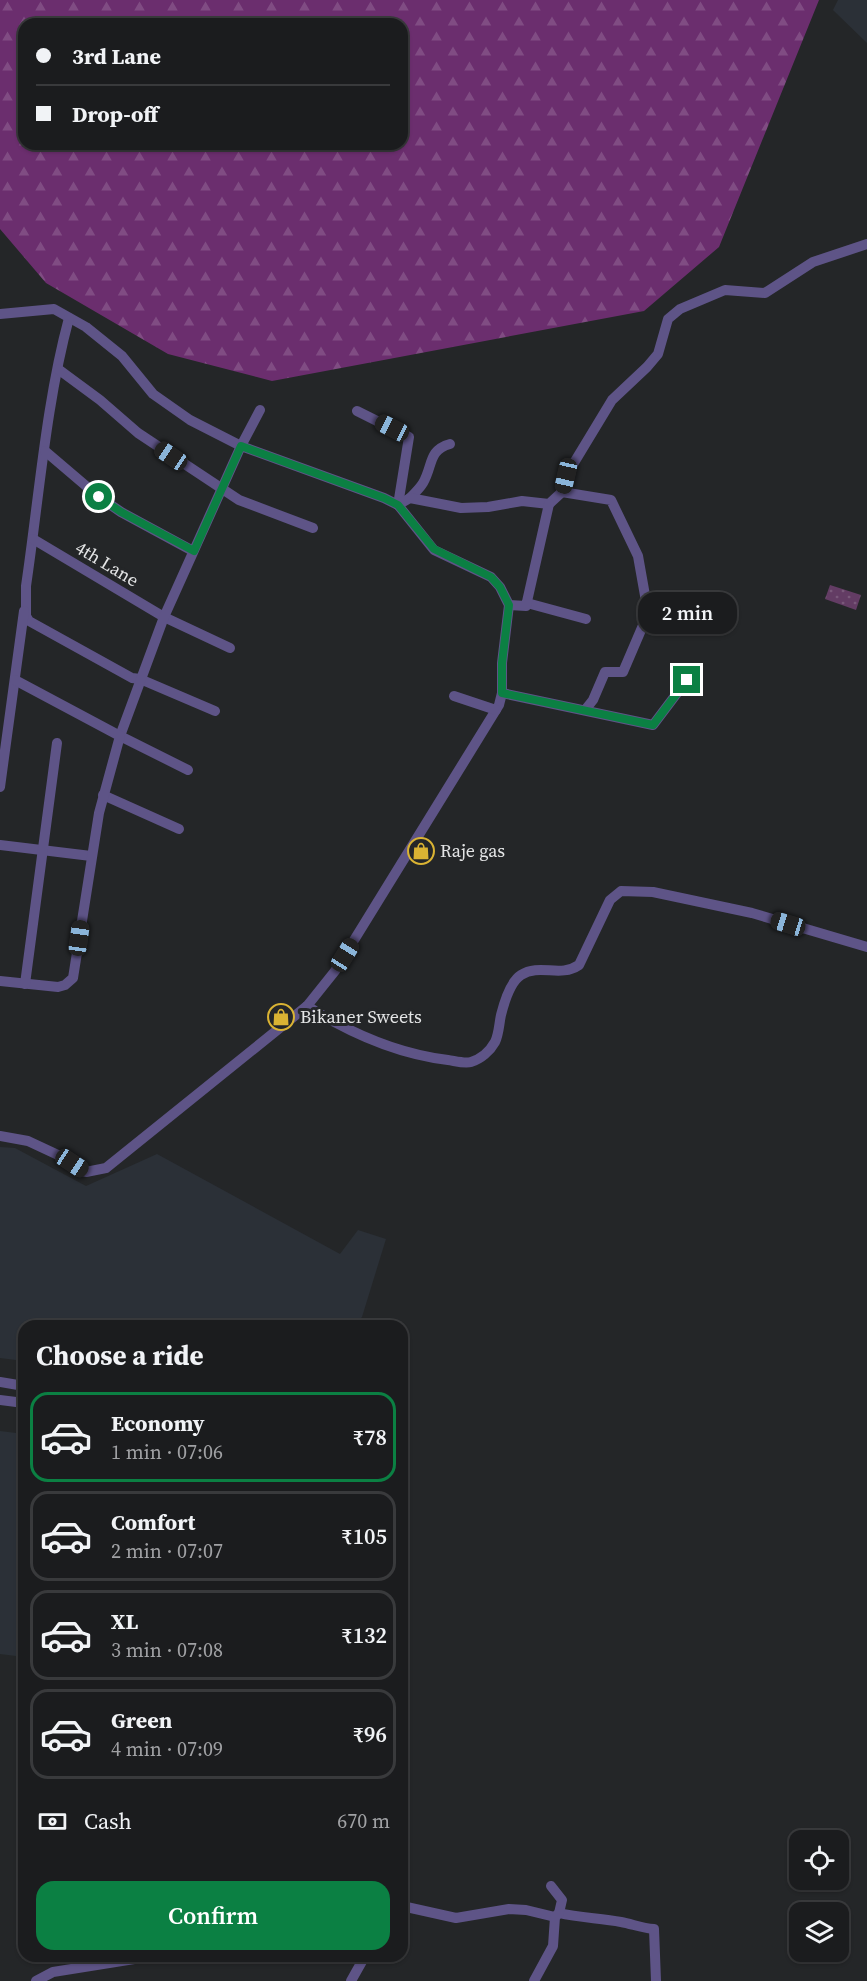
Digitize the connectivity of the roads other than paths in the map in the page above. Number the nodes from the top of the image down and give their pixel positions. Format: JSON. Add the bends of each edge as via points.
{"nodes":[{"id":1,"x":867,"y":244,"type":"edge"},
{"id":2,"x":0,"y":314,"type":"edge"},
{"id":3,"x":69,"y":318,"type":"junction"},
{"id":4,"x":58,"y":369,"type":"junction"},
{"id":5,"x":260,"y":410,"type":"dead end"},
{"id":6,"x":357,"y":411,"type":"dead end"},
{"id":7,"x":450,"y":444,"type":"dead end"},
{"id":8,"x":241,"y":446,"type":"junction"},
{"id":9,"x":45,"y":451,"type":"junction"},
{"id":10,"x":222,"y":488,"type":"junction"},
{"id":11,"x":562,"y":492,"type":"junction"},
{"id":12,"x":410,"y":498,"type":"junction"},
{"id":13,"x":549,"y":504,"type":"junction"},
{"id":14,"x":398,"y":505,"type":"junction"},
{"id":15,"x":313,"y":528,"type":"dead end"},
{"id":16,"x":33,"y":539,"type":"junction"},
{"id":17,"x":194,"y":551,"type":"junction"},
{"id":18,"x":527,"y":603,"type":"junction"},
{"id":19,"x":25,"y":605,"type":"junction"},
{"id":20,"x":509,"y":605,"type":"junction"},
{"id":21,"x":164,"y":616,"type":"junction"},
{"id":22,"x":586,"y":619,"type":"dead end"},
{"id":23,"x":230,"y":648,"type":"dead end"},
{"id":24,"x":140,"y":679,"type":"junction"},
{"id":25,"x":15,"y":680,"type":"junction"},
{"id":26,"x":687,"y":680,"type":"dead end"},
{"id":27,"x":502,"y":693,"type":"junction"},
{"id":28,"x":454,"y":696,"type":"dead end"},
{"id":29,"x":496,"y":710,"type":"junction"},
{"id":30,"x":585,"y":710,"type":"junction"},
{"id":31,"x":215,"y":711,"type":"dead end"},
{"id":32,"x":120,"y":736,"type":"junction"},
{"id":33,"x":57,"y":743,"type":"dead end"},
{"id":34,"x":188,"y":770,"type":"dead end"},
{"id":35,"x":0,"y":788,"type":"edge"},
{"id":36,"x":103,"y":795,"type":"junction"},
{"id":37,"x":179,"y":829,"type":"dead end"},
{"id":38,"x":0,"y":845,"type":"edge"},
{"id":39,"x":44,"y":852,"type":"junction"},
{"id":40,"x":91,"y":856,"type":"junction"},
{"id":41,"x":867,"y":947,"type":"edge"},
{"id":42,"x":0,"y":981,"type":"edge"},
{"id":43,"x":25,"y":984,"type":"junction"},
{"id":44,"x":307,"y":1006,"type":"junction"},
{"id":45,"x":0,"y":1136,"type":"edge"},
{"id":46,"x":0,"y":1382,"type":"edge"},
{"id":47,"x":18,"y":1385,"type":"edge"},
{"id":48,"x":0,"y":1400,"type":"edge"},
{"id":49,"x":18,"y":1402,"type":"edge"},
{"id":50,"x":551,"y":1886,"type":"dead end"},
{"id":51,"x":408,"y":1907,"type":"edge"},
{"id":52,"x":557,"y":1915,"type":"junction"},
{"id":53,"x":116,"y":1962,"type":"edge"},
{"id":54,"x":362,"y":1962,"type":"edge"},
{"id":55,"x":36,"y":1981,"type":"edge"},
{"id":56,"x":351,"y":1981,"type":"edge"},
{"id":57,"x":534,"y":1981,"type":"edge"},
{"id":58,"x":656,"y":1981,"type":"edge"}],
"edges":[{"from":1,"to":11,"type":"street","via":[[813,262],[765,293],[725,290],[681,309],[668,319],[658,354],[612,400],[566,476]]},
{"from":2,"to":3,"type":"street","via":[[54,309]]},
{"from":3,"to":4,"type":"street"},
{"from":3,"to":8,"type":"street","via":[[122,356],[153,394],[190,420]]},
{"from":4,"to":9,"type":"street"},
{"from":4,"to":10,"type":"street","via":[[138,434]]},
{"from":5,"to":8,"type":"street"},
{"from":6,"to":14,"type":"street","via":[[409,437]]},
{"from":7,"to":12,"type":"street","via":[[436,451],[423,483]]},
{"from":8,"to":10,"type":"street"},
{"from":8,"to":14,"type":"street"},
{"from":9,"to":16,"type":"street"},
{"from":9,"to":17,"type":"street","via":[[121,512]]},
{"from":10,"to":15,"type":"street","via":[[239,500]]},
{"from":10,"to":17,"type":"street"},
{"from":11,"to":13,"type":"street"},
{"from":11,"to":30,"type":"street","via":[[611,500],[638,556],[646,601],[644,623],[623,672],[605,672]]},
{"from":12,"to":13,"type":"street","via":[[461,508],[522,501]]},
{"from":12,"to":14,"type":"street"},
{"from":13,"to":18,"type":"street"},
{"from":14,"to":20,"type":"street","via":[[434,549],[491,577]]},
{"from":16,"to":19,"type":"street"},
{"from":16,"to":21,"type":"street","name":"4th Lane"},
{"from":17,"to":21,"type":"street"},
{"from":18,"to":20,"type":"street"},
{"from":18,"to":22,"type":"street"},
{"from":19,"to":24,"type":"street","via":[[29,621]]},
{"from":19,"to":25,"type":"street"},
{"from":20,"to":27,"type":"street"},
{"from":21,"to":23,"type":"street","name":"4th Lane"},
{"from":21,"to":24,"type":"street"},
{"from":24,"to":31,"type":"street"},
{"from":24,"to":32,"type":"street"},
{"from":25,"to":32,"type":"street"},
{"from":25,"to":35,"type":"street"},
{"from":26,"to":30,"type":"street","via":[[653,725]]},
{"from":27,"to":29,"type":"street"},
{"from":27,"to":30,"type":"street"},
{"from":28,"to":29,"type":"street"},
{"from":29,"to":44,"type":"street","via":[[335,971]]},
{"from":32,"to":34,"type":"street"},
{"from":32,"to":36,"type":"street"},
{"from":33,"to":39,"type":"street"},
{"from":36,"to":37,"type":"street"},
{"from":36,"to":40,"type":"street"},
{"from":38,"to":39,"type":"street"},
{"from":39,"to":40,"type":"street"},
{"from":39,"to":43,"type":"street"},
{"from":40,"to":43,"type":"street","via":[[72,978],[58,987]]},
{"from":41,"to":44,"type":"street","via":[[752,913],[653,892],[621,891],[610,900],[579,965],[569,972],[537,970],[520,975],[509,990],[496,1040],[487,1054],[470,1063],[390,1046],[338,1025]]},
{"from":42,"to":43,"type":"street"},
{"from":44,"to":45,"type":"street","via":[[106,1168],[86,1172],[28,1141]]},
{"from":46,"to":47,"type":"street"},
{"from":48,"to":49,"type":"street"},
{"from":50,"to":52,"type":"street","via":[[561,1900]]},
{"from":51,"to":52,"type":"street","via":[[456,1918],[509,1909]]},
{"from":52,"to":57,"type":"street","via":[[553,1946]]},
{"from":52,"to":58,"type":"street","via":[[654,1929]]},
{"from":53,"to":55,"type":"street","via":[[53,1972]]},
{"from":54,"to":56,"type":"street"}]}
